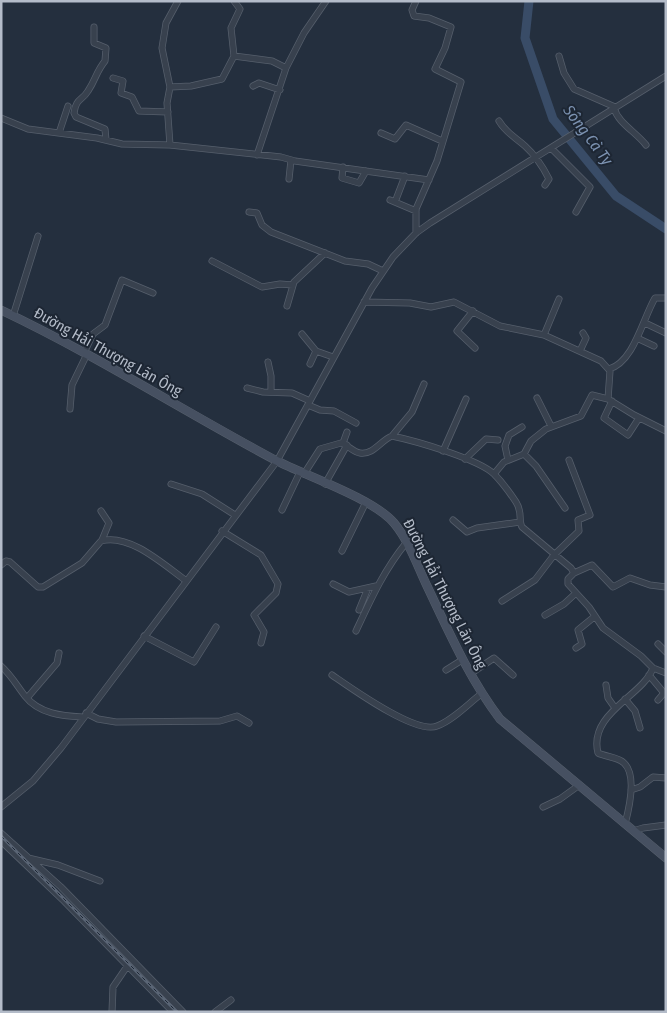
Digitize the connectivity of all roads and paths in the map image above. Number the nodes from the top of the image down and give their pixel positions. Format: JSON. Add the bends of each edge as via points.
{"nodes":[{"id":1,"x":178,"y":1,"type":"edge"},
{"id":2,"x":234,"y":1,"type":"edge"},
{"id":3,"x":326,"y":1,"type":"edge"},
{"id":4,"x":416,"y":1,"type":"edge"},
{"id":5,"x":94,"y":27,"type":"dead end"},
{"id":6,"x":234,"y":56,"type":"junction"},
{"id":7,"x":559,"y":56,"type":"dead end"},
{"id":8,"x":286,"y":68,"type":"junction"},
{"id":9,"x":666,"y":76,"type":"edge"},
{"id":10,"x":113,"y":78,"type":"dead end"},
{"id":11,"x":253,"y":86,"type":"dead end"},
{"id":12,"x":170,"y":87,"type":"junction"},
{"id":13,"x":280,"y":90,"type":"junction"},
{"id":14,"x":68,"y":106,"type":"dead end"},
{"id":15,"x":614,"y":107,"type":"junction"},
{"id":16,"x":168,"y":112,"type":"junction"},
{"id":17,"x":1,"y":118,"type":"edge"},
{"id":18,"x":499,"y":121,"type":"dead end"},
{"id":19,"x":59,"y":133,"type":"junction"},
{"id":20,"x":381,"y":133,"type":"dead end"},
{"id":21,"x":106,"y":140,"type":"junction"},
{"id":22,"x":442,"y":141,"type":"junction"},
{"id":23,"x":170,"y":145,"type":"junction"},
{"id":24,"x":646,"y":145,"type":"dead end"},
{"id":25,"x":552,"y":148,"type":"junction"},
{"id":26,"x":256,"y":155,"type":"junction"},
{"id":27,"x":536,"y":158,"type":"junction"},
{"id":28,"x":291,"y":160,"type":"junction"},
{"id":29,"x":343,"y":167,"type":"junction"},
{"id":30,"x":366,"y":171,"type":"junction"},
{"id":31,"x":405,"y":176,"type":"junction"},
{"id":32,"x":289,"y":179,"type":"dead end"},
{"id":33,"x":428,"y":180,"type":"junction"},
{"id":34,"x":545,"y":185,"type":"dead end"},
{"id":35,"x":416,"y":211,"type":"junction"},
{"id":36,"x":249,"y":212,"type":"dead end"},
{"id":37,"x":576,"y":212,"type":"dead end"},
{"id":38,"x":416,"y":233,"type":"junction"},
{"id":39,"x":38,"y":236,"type":"dead end"},
{"id":40,"x":325,"y":253,"type":"junction"},
{"id":41,"x":212,"y":261,"type":"dead end"},
{"id":42,"x":383,"y":271,"type":"junction"},
{"id":43,"x":292,"y":285,"type":"junction"},
{"id":44,"x":153,"y":293,"type":"dead end"},
{"id":45,"x":559,"y":298,"type":"dead end"},
{"id":46,"x":666,"y":298,"type":"edge"},
{"id":47,"x":364,"y":302,"type":"junction"},
{"id":48,"x":287,"y":306,"type":"dead end"},
{"id":49,"x":1,"y":310,"type":"edge"},
{"id":50,"x":473,"y":311,"type":"junction"},
{"id":51,"x":13,"y":316,"type":"junction"},
{"id":52,"x":645,"y":323,"type":"junction"},
{"id":53,"x":583,"y":333,"type":"dead end"},
{"id":54,"x":666,"y":333,"type":"edge"},
{"id":55,"x":302,"y":334,"type":"dead end"},
{"id":56,"x":544,"y":335,"type":"junction"},
{"id":57,"x":637,"y":338,"type":"junction"},
{"id":58,"x":654,"y":346,"type":"dead end"},
{"id":59,"x":476,"y":348,"type":"dead end"},
{"id":60,"x":316,"y":351,"type":"junction"},
{"id":61,"x":580,"y":351,"type":"junction"},
{"id":62,"x":85,"y":353,"type":"junction"},
{"id":63,"x":334,"y":357,"type":"junction"},
{"id":64,"x":268,"y":362,"type":"dead end"},
{"id":65,"x":310,"y":364,"type":"dead end"},
{"id":66,"x":609,"y":369,"type":"junction"},
{"id":67,"x":424,"y":384,"type":"dead end"},
{"id":68,"x":247,"y":388,"type":"dead end"},
{"id":69,"x":271,"y":392,"type":"junction"},
{"id":70,"x":537,"y":398,"type":"dead end"},
{"id":71,"x":466,"y":399,"type":"dead end"},
{"id":72,"x":610,"y":400,"type":"junction"},
{"id":73,"x":309,"y":403,"type":"junction"},
{"id":74,"x":70,"y":409,"type":"dead end"},
{"id":75,"x":639,"y":418,"type":"junction"},
{"id":76,"x":356,"y":423,"type":"dead end"},
{"id":77,"x":551,"y":426,"type":"junction"},
{"id":78,"x":522,"y":427,"type":"dead end"},
{"id":79,"x":666,"y":431,"type":"edge"},
{"id":80,"x":347,"y":432,"type":"dead end"},
{"id":81,"x":392,"y":436,"type":"junction"},
{"id":82,"x":498,"y":440,"type":"dead end"},
{"id":83,"x":345,"y":444,"type":"junction"},
{"id":84,"x":442,"y":451,"type":"junction"},
{"id":85,"x":524,"y":454,"type":"junction"},
{"id":86,"x":465,"y":459,"type":"junction"},
{"id":87,"x":277,"y":460,"type":"junction"},
{"id":88,"x":508,"y":460,"type":"junction"},
{"id":89,"x":569,"y":460,"type":"dead end"},
{"id":90,"x":302,"y":473,"type":"junction"},
{"id":91,"x":494,"y":474,"type":"junction"},
{"id":92,"x":171,"y":484,"type":"dead end"},
{"id":93,"x":325,"y":484,"type":"junction"},
{"id":94,"x":366,"y":502,"type":"junction"},
{"id":95,"x":565,"y":508,"type":"dead end"},
{"id":96,"x":101,"y":510,"type":"dead end"},
{"id":97,"x":282,"y":510,"type":"dead end"},
{"id":98,"x":235,"y":515,"type":"junction"},
{"id":99,"x":453,"y":520,"type":"dead end"},
{"id":100,"x":520,"y":522,"type":"junction"},
{"id":101,"x":222,"y":531,"type":"junction"},
{"id":102,"x":102,"y":540,"type":"junction"},
{"id":103,"x":406,"y":543,"type":"junction"},
{"id":104,"x":342,"y":551,"type":"dead end"},
{"id":105,"x":554,"y":554,"type":"junction"},
{"id":106,"x":1,"y":566,"type":"edge"},
{"id":107,"x":574,"y":573,"type":"junction"},
{"id":108,"x":185,"y":580,"type":"junction"},
{"id":109,"x":333,"y":584,"type":"dead end"},
{"id":110,"x":376,"y":586,"type":"junction"},
{"id":111,"x":666,"y":587,"type":"edge"},
{"id":112,"x":368,"y":588,"type":"junction"},
{"id":113,"x":576,"y":593,"type":"junction"},
{"id":114,"x":502,"y":601,"type":"dead end"},
{"id":115,"x":359,"y":610,"type":"dead end"},
{"id":116,"x":545,"y":615,"type":"dead end"},
{"id":117,"x":594,"y":617,"type":"junction"},
{"id":118,"x":216,"y":627,"type":"dead end"},
{"id":119,"x":356,"y":631,"type":"dead end"},
{"id":120,"x":144,"y":636,"type":"junction"},
{"id":121,"x":260,"y":644,"type":"dead end"},
{"id":122,"x":658,"y":644,"type":"dead end"},
{"id":123,"x":576,"y":648,"type":"dead end"},
{"id":124,"x":666,"y":652,"type":"edge"},
{"id":125,"x":59,"y":653,"type":"dead end"},
{"id":126,"x":462,"y":660,"type":"junction"},
{"id":127,"x":1,"y":666,"type":"edge"},
{"id":128,"x":653,"y":668,"type":"junction"},
{"id":129,"x":446,"y":670,"type":"dead end"},
{"id":130,"x":666,"y":673,"type":"edge"},
{"id":131,"x":470,"y":674,"type":"junction"},
{"id":132,"x":332,"y":675,"type":"dead end"},
{"id":133,"x":513,"y":675,"type":"dead end"},
{"id":134,"x":648,"y":675,"type":"junction"},
{"id":135,"x":606,"y":685,"type":"dead end"},
{"id":136,"x":481,"y":694,"type":"junction"},
{"id":137,"x":27,"y":698,"type":"junction"},
{"id":138,"x":625,"y":699,"type":"junction"},
{"id":139,"x":658,"y":700,"type":"dead end"},
{"id":140,"x":615,"y":708,"type":"junction"},
{"id":141,"x":84,"y":715,"type":"junction"},
{"id":142,"x":249,"y":723,"type":"dead end"},
{"id":143,"x":640,"y":728,"type":"dead end"},
{"id":144,"x":666,"y":778,"type":"edge"},
{"id":145,"x":578,"y":786,"type":"junction"},
{"id":146,"x":631,"y":790,"type":"junction"},
{"id":147,"x":1,"y":807,"type":"edge"},
{"id":148,"x":543,"y":807,"type":"dead end"},
{"id":149,"x":625,"y":824,"type":"junction"},
{"id":150,"x":666,"y":826,"type":"edge"},
{"id":151,"x":633,"y":831,"type":"junction"},
{"id":152,"x":1,"y":833,"type":"edge"},
{"id":153,"x":1,"y":841,"type":"edge"},
{"id":154,"x":26,"y":857,"type":"junction"},
{"id":155,"x":666,"y":858,"type":"edge"},
{"id":156,"x":100,"y":881,"type":"dead end"},
{"id":157,"x":128,"y":965,"type":"junction"},
{"id":158,"x":231,"y":1000,"type":"dead end"},
{"id":159,"x":112,"y":1012,"type":"edge"},
{"id":160,"x":174,"y":1012,"type":"edge"},
{"id":161,"x":183,"y":1012,"type":"edge"},
{"id":162,"x":215,"y":1012,"type":"edge"}],
"edges":[{"from":1,"to":12,"type":"street","via":[[166,23],[162,48]]},
{"from":2,"to":6,"type":"street","via":[[240,9],[231,28]]},
{"from":3,"to":8,"type":"street"},
{"from":4,"to":22,"type":"street","via":[[412,10],[414,16],[429,18],[451,28],[436,69],[461,82]]},
{"from":5,"to":21,"type":"street","via":[[94,43],[106,48],[105,61],[98,67],[87,93],[76,103],[74,113],[105,129]]},
{"from":6,"to":8,"type":"street","via":[[272,61]]},
{"from":6,"to":12,"type":"street","via":[[222,79]]},
{"from":7,"to":15,"type":"street","via":[[574,89]]},
{"from":8,"to":13,"type":"street"},
{"from":9,"to":15,"type":"street"},
{"from":10,"to":16,"type":"street","via":[[123,81],[121,93],[132,97],[139,111]]},
{"from":11,"to":13,"type":"street","via":[[259,83]]},
{"from":12,"to":16,"type":"street"},
{"from":13,"to":26,"type":"street"},
{"from":14,"to":19,"type":"street"},
{"from":15,"to":24,"type":"street","via":[[619,120]]},
{"from":15,"to":25,"type":"street"},
{"from":16,"to":23,"type":"street"},
{"from":17,"to":19,"type":"street","via":[[28,129]]},
{"from":18,"to":27,"type":"street"},
{"from":19,"to":21,"type":"street"},
{"from":20,"to":22,"type":"street","via":[[395,139],[406,125]]},
{"from":21,"to":23,"type":"street","via":[[125,144]]},
{"from":22,"to":33,"type":"street"},
{"from":23,"to":26,"type":"street"},
{"from":25,"to":27,"type":"street"},
{"from":25,"to":37,"type":"street","via":[[590,187]]},
{"from":26,"to":28,"type":"street"},
{"from":27,"to":34,"type":"street","via":[[549,179]]},
{"from":27,"to":38,"type":"street"},
{"from":28,"to":29,"type":"street"},
{"from":28,"to":32,"type":"street"},
{"from":29,"to":30,"type":"street"},
{"from":29,"to":30,"type":"street","via":[[342,178],[354,183],[358,183]]},
{"from":30,"to":31,"type":"street"},
{"from":31,"to":33,"type":"street"},
{"from":31,"to":35,"type":"street","via":[[392,201]]},
{"from":33,"to":35,"type":"street"},
{"from":35,"to":38,"type":"street"},
{"from":36,"to":40,"type":"street","via":[[257,213],[262,225],[271,232]]},
{"from":38,"to":42,"type":"street"},
{"from":39,"to":51,"type":"street"},
{"from":40,"to":42,"type":"street"},
{"from":40,"to":43,"type":"street"},
{"from":41,"to":43,"type":"street","via":[[262,287]]},
{"from":42,"to":47,"type":"street"},
{"from":43,"to":48,"type":"street"},
{"from":44,"to":62,"type":"street","via":[[122,280],[104,325],[94,334]]},
{"from":45,"to":56,"type":"street"},
{"from":46,"to":52,"type":"street","via":[[655,298]]},
{"from":47,"to":50,"type":"street","via":[[410,302],[430,307],[452,302]]},
{"from":47,"to":63,"type":"street"},
{"from":49,"to":51,"type":"street","name":"Đường Hải Thượng Lãn Ông"},
{"from":50,"to":56,"type":"street","via":[[500,326]]},
{"from":50,"to":59,"type":"street","via":[[457,331]]},
{"from":51,"to":62,"type":"street","name":"Đường Hải Thượng Lãn Ông"},
{"from":52,"to":54,"type":"street"},
{"from":52,"to":57,"type":"street"},
{"from":53,"to":61,"type":"street","via":[[586,338]]},
{"from":55,"to":60,"type":"street"},
{"from":56,"to":61,"type":"street"},
{"from":57,"to":58,"type":"street"},
{"from":57,"to":66,"type":"street","via":[[620,364]]},
{"from":60,"to":63,"type":"street"},
{"from":60,"to":65,"type":"street"},
{"from":61,"to":66,"type":"street","via":[[601,361]]},
{"from":62,"to":74,"type":"street","via":[[72,385]]},
{"from":62,"to":87,"type":"street","name":"Đường Hải Thượng Lãn Ông"},
{"from":63,"to":73,"type":"street"},
{"from":64,"to":69,"type":"street","via":[[272,376]]},
{"from":66,"to":72,"type":"street"},
{"from":67,"to":81,"type":"street","via":[[412,412]]},
{"from":68,"to":69,"type":"street"},
{"from":69,"to":73,"type":"street","via":[[292,393]]},
{"from":70,"to":77,"type":"street"},
{"from":71,"to":84,"type":"street"},
{"from":72,"to":75,"type":"street"},
{"from":72,"to":75,"type":"street","via":[[604,418],[628,435]]},
{"from":72,"to":77,"type":"street","via":[[593,394],[581,416]]},
{"from":73,"to":76,"type":"street"},
{"from":73,"to":87,"type":"street"},
{"from":75,"to":79,"type":"street"},
{"from":77,"to":85,"type":"street","via":[[531,442]]},
{"from":78,"to":88,"type":"street","via":[[509,435],[505,448]]},
{"from":80,"to":83,"type":"street"},
{"from":81,"to":83,"type":"street","via":[[364,452],[357,452]]},
{"from":81,"to":84,"type":"street"},
{"from":82,"to":86,"type":"street","via":[[486,438]]},
{"from":83,"to":90,"type":"street","via":[[320,449]]},
{"from":83,"to":93,"type":"street"},
{"from":84,"to":86,"type":"street"},
{"from":85,"to":88,"type":"street"},
{"from":85,"to":95,"type":"street"},
{"from":86,"to":91,"type":"street"},
{"from":87,"to":90,"type":"street","name":"Đường Hải Thượng Lãn Ông"},
{"from":87,"to":98,"type":"street"},
{"from":88,"to":91,"type":"street"},
{"from":89,"to":105,"type":"street","via":[[590,515],[578,520],[578,531]]},
{"from":90,"to":93,"type":"street","name":"Đường Hải Thượng Lãn Ông"},
{"from":90,"to":97,"type":"street"},
{"from":91,"to":100,"type":"street","via":[[517,504],[522,514]]},
{"from":92,"to":98,"type":"street","via":[[202,494]]},
{"from":93,"to":94,"type":"street","name":"Đường Hải Thượng Lãn Ông"},
{"from":94,"to":103,"type":"street","name":"Đường Hải Thượng Lãn Ông","via":[[393,521]]},
{"from":94,"to":104,"type":"street"},
{"from":96,"to":102,"type":"street","via":[[109,523]]},
{"from":98,"to":101,"type":"street"},
{"from":99,"to":100,"type":"street","via":[[467,532]]},
{"from":100,"to":105,"type":"street","via":[[532,537]]},
{"from":101,"to":108,"type":"street"},
{"from":101,"to":121,"type":"street","via":[[261,555],[278,584],[276,592],[254,615],[264,632]]},
{"from":102,"to":106,"type":"street","via":[[82,563],[43,588],[10,562],[6,561]]},
{"from":102,"to":108,"type":"street","via":[[114,538],[139,549]]},
{"from":103,"to":110,"type":"street"},
{"from":103,"to":126,"type":"street","name":"Đường Hải Thượng Lãn Ông"},
{"from":105,"to":107,"type":"street"},
{"from":105,"to":114,"type":"street","via":[[535,580]]},
{"from":107,"to":111,"type":"street","via":[[592,565],[613,587],[630,578]]},
{"from":107,"to":113,"type":"street","via":[[567,582]]},
{"from":108,"to":120,"type":"street"},
{"from":109,"to":112,"type":"street","via":[[350,592]]},
{"from":110,"to":112,"type":"street"},
{"from":110,"to":119,"type":"street"},
{"from":112,"to":115,"type":"street"},
{"from":113,"to":116,"type":"street"},
{"from":113,"to":117,"type":"street"},
{"from":117,"to":123,"type":"street","via":[[578,630],[582,644]]},
{"from":117,"to":128,"type":"street","via":[[607,632]]},
{"from":118,"to":120,"type":"street","via":[[194,662]]},
{"from":120,"to":141,"type":"street"},
{"from":122,"to":124,"type":"street"},
{"from":125,"to":137,"type":"street","via":[[57,663]]},
{"from":126,"to":129,"type":"street"},
{"from":126,"to":131,"type":"street","name":"Đường Hải Thượng Lãn Ông"},
{"from":127,"to":137,"type":"street","via":[[16,680]]},
{"from":128,"to":130,"type":"street"},
{"from":128,"to":134,"type":"street"},
{"from":131,"to":133,"type":"street","via":[[494,658]]},
{"from":131,"to":136,"type":"street","name":"Đường Hải Thượng Lãn Ông"},
{"from":132,"to":136,"type":"street","via":[[387,712],[430,728],[443,724]]},
{"from":134,"to":138,"type":"street"},
{"from":134,"to":139,"type":"street","via":[[664,692]]},
{"from":135,"to":140,"type":"street","via":[[608,698]]},
{"from":136,"to":145,"type":"street","name":"Đường Hải Thượng Lãn Ông","via":[[505,725]]},
{"from":137,"to":141,"type":"street","via":[[56,716]]},
{"from":138,"to":140,"type":"street"},
{"from":138,"to":143,"type":"street","via":[[635,711]]},
{"from":140,"to":146,"type":"street","via":[[602,724],[598,751],[625,764]]},
{"from":141,"to":142,"type":"street","via":[[116,722],[215,721],[238,716]]},
{"from":141,"to":147,"type":"street","via":[[33,781]]},
{"from":144,"to":146,"type":"street","via":[[653,777]]},
{"from":145,"to":148,"type":"street"},
{"from":145,"to":149,"type":"street","name":"Đường Hải Thượng Lãn Ông"},
{"from":146,"to":149,"type":"street"},
{"from":149,"to":151,"type":"street","name":"Đường Hải Thượng Lãn Ông"},
{"from":150,"to":151,"type":"street"},
{"from":151,"to":155,"type":"street","name":"Đường Hải Thượng Lãn Ông"},
{"from":152,"to":154,"type":"street"},
{"from":153,"to":157,"type":"street"},
{"from":154,"to":156,"type":"street"},
{"from":154,"to":161,"type":"street","via":[[61,887]]},
{"from":157,"to":159,"type":"street","via":[[112,987]]},
{"from":157,"to":160,"type":"street"},
{"from":158,"to":162,"type":"street"}]}
